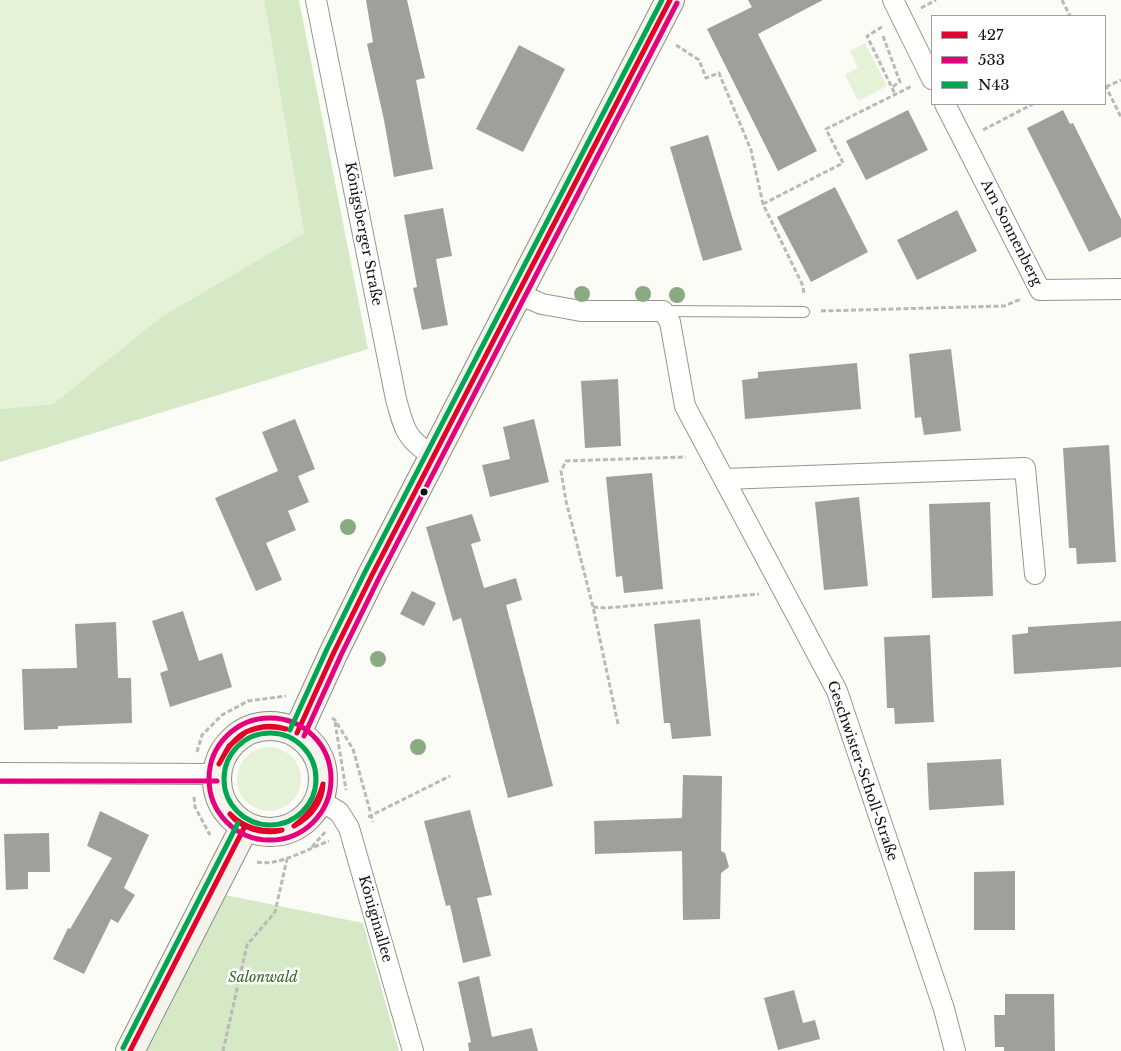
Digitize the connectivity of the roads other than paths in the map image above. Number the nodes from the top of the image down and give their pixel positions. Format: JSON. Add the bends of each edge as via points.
{"nodes":[{"id":1,"x":316,"y":0,"type":"edge"},
{"id":2,"x":670,"y":0,"type":"edge"},
{"id":3,"x":893,"y":0,"type":"edge"},
{"id":4,"x":931,"y":77,"type":"edge"},
{"id":5,"x":946,"y":105,"type":"edge"},
{"id":6,"x":1121,"y":289,"type":"edge"},
{"id":7,"x":518,"y":294,"type":"junction"},
{"id":8,"x":662,"y":311,"type":"junction"},
{"id":9,"x":804,"y":312,"type":"road end"},
{"id":10,"x":433,"y":456,"type":"junction"},
{"id":11,"x":724,"y":479,"type":"junction"},
{"id":12,"x":1035,"y":574,"type":"dead end"},
{"id":13,"x":297,"y":733,"type":"junction"},
{"id":14,"x":0,"y":773,"type":"edge"},
{"id":15,"x":217,"y":774,"type":"junction"},
{"id":16,"x":329,"y":806,"type":"junction"},
{"id":17,"x":245,"y":826,"type":"junction"},
{"id":18,"x":130,"y":1051,"type":"edge"},
{"id":19,"x":413,"y":1051,"type":"edge"},
{"id":20,"x":955,"y":1051,"type":"edge"}],
"edges":[{"from":1,"to":10,"type":"street","name":"Königsberger Straße","via":[[396,399],[405,430],[418,446]]},
{"from":2,"to":7,"type":"main road"},
{"from":3,"to":4,"type":"street"},
{"from":5,"to":6,"type":"street","name":"Am Sonnenberg","via":[[1040,290]]},
{"from":7,"to":8,"type":"street","via":[[542,304],[581,311]]},
{"from":7,"to":10,"type":"main road"},
{"from":8,"to":9,"type":"lane"},
{"from":8,"to":11,"type":"street","name":"Geschwister-Scholl-Straße","via":[[670,322],[684,406]]},
{"from":10,"to":13,"type":"main road"},
{"from":11,"to":12,"type":"street","via":[[1025,468]]},
{"from":11,"to":20,"type":"street","name":"Geschwister-Scholl-Straße","via":[[836,691]]},
{"from":13,"to":15,"type":"main road","via":[[283,727],[268,726],[253,728],[239,735],[220,759]]},
{"from":13,"to":16,"type":"main road","via":[[318,755]]},
{"from":14,"to":15,"type":"street"},
{"from":15,"to":17,"type":"main road","via":[[223,804],[232,817]]},
{"from":16,"to":17,"type":"main road","via":[[312,813],[288,830],[273,833]]},
{"from":16,"to":19,"type":"street","name":"Königinallee","via":[[350,828]]},
{"from":17,"to":18,"type":"main road"}]}
